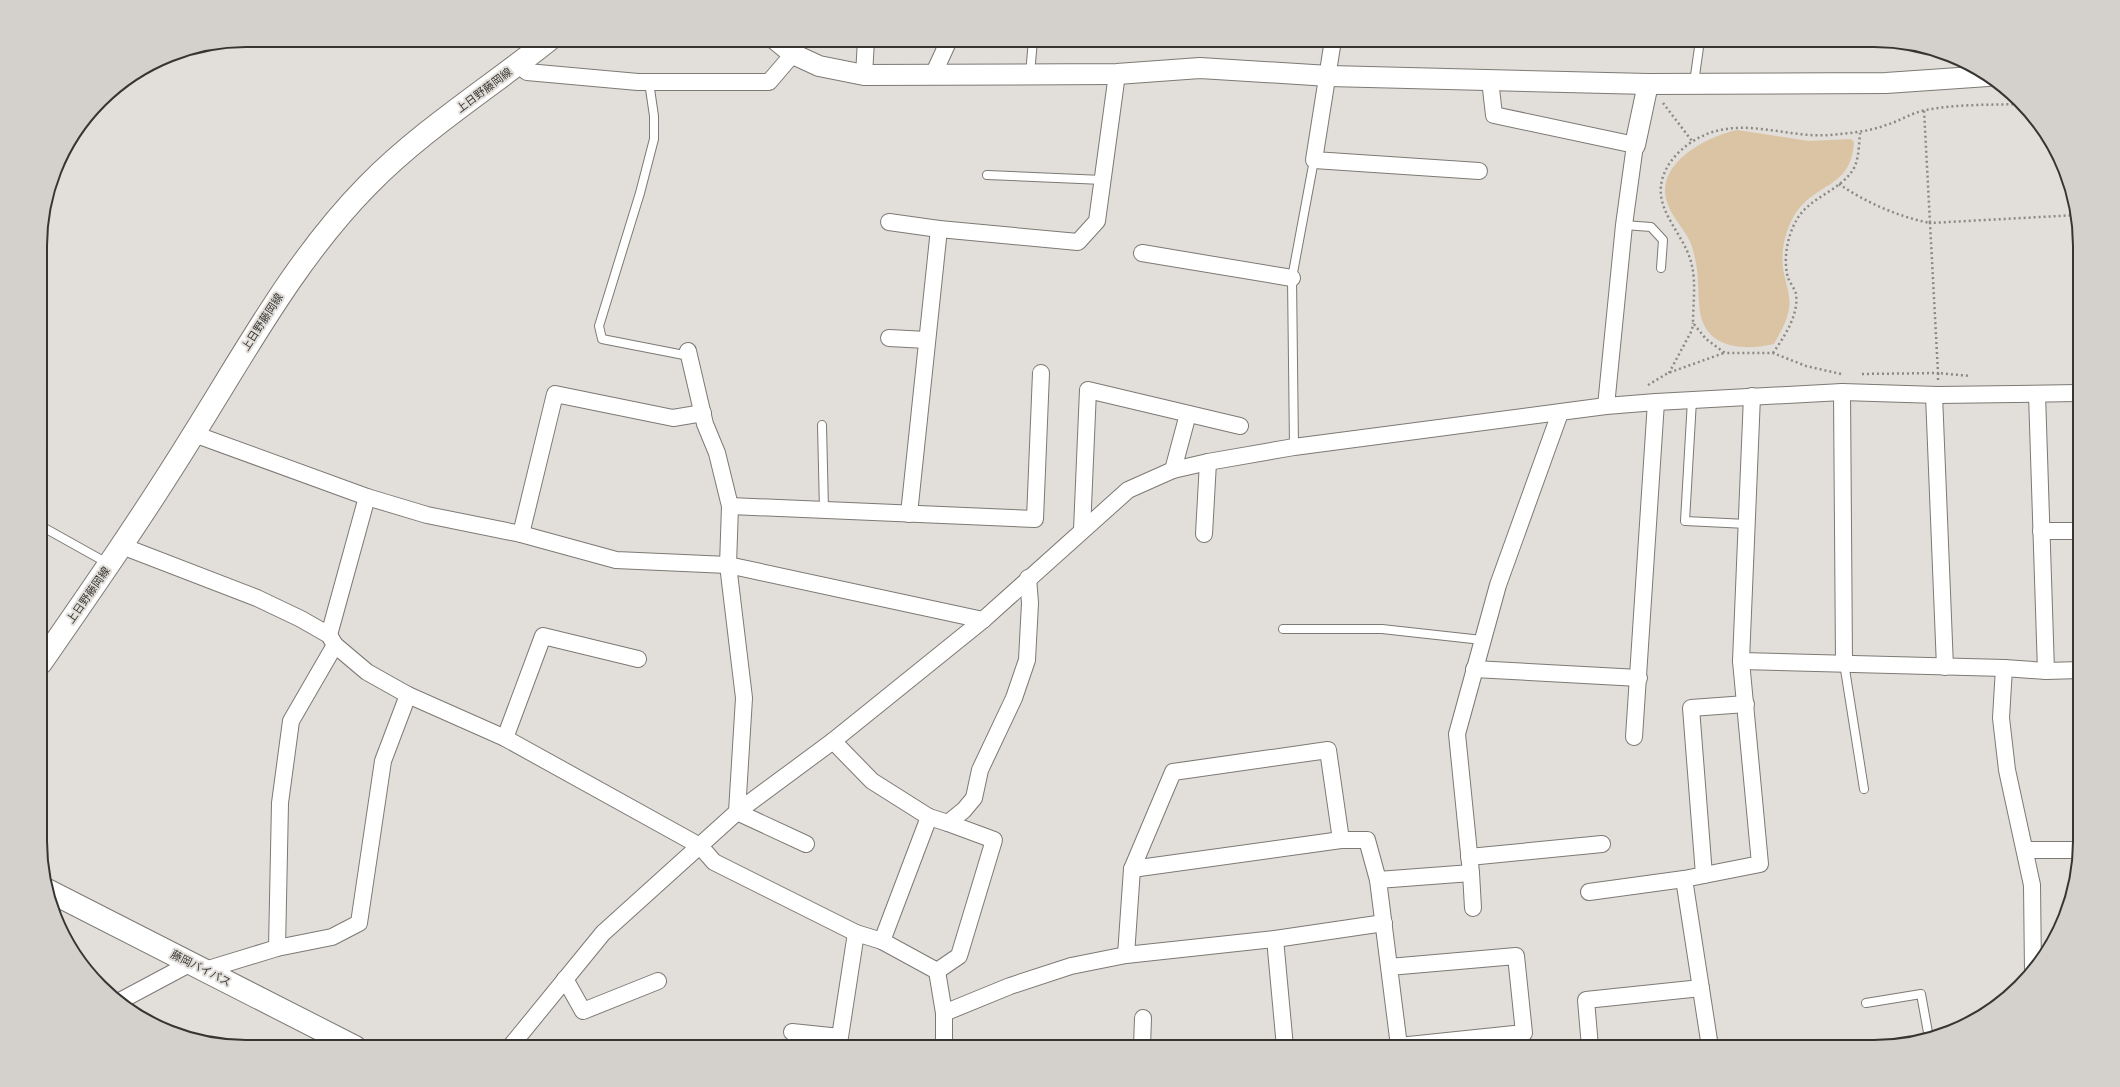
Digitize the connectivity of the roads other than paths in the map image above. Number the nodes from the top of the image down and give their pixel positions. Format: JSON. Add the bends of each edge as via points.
{"nodes":[{"id":1,"x":540,"y":47,"type":"edge"},
{"id":2,"x":784,"y":47,"type":"edge"},
{"id":3,"x":866,"y":47,"type":"edge"},
{"id":4,"x":946,"y":47,"type":"edge"},
{"id":5,"x":1032,"y":47,"type":"edge"},
{"id":6,"x":1332,"y":47,"type":"edge"},
{"id":7,"x":1699,"y":47,"type":"edge"},
{"id":8,"x":793,"y":54,"type":"junction"},
{"id":9,"x":518,"y":65,"type":"junction"},
{"id":10,"x":1973,"y":73,"type":"edge"},
{"id":11,"x":1030,"y":74,"type":"junction"},
{"id":12,"x":1116,"y":74,"type":"junction"},
{"id":13,"x":864,"y":75,"type":"junction"},
{"id":14,"x":933,"y":75,"type":"junction"},
{"id":15,"x":1329,"y":76,"type":"junction"},
{"id":16,"x":1490,"y":80,"type":"junction"},
{"id":17,"x":649,"y":82,"type":"junction"},
{"id":18,"x":1694,"y":83,"type":"junction"},
{"id":19,"x":1648,"y":84,"type":"junction"},
{"id":20,"x":1635,"y":145,"type":"junction"},
{"id":21,"x":1314,"y":160,"type":"junction"},
{"id":22,"x":1480,"y":171,"type":"dead end"},
{"id":23,"x":987,"y":175,"type":"dead end"},
{"id":24,"x":1103,"y":180,"type":"junction"},
{"id":25,"x":889,"y":222,"type":"dead end"},
{"id":26,"x":1624,"y":224,"type":"junction"},
{"id":27,"x":939,"y":229,"type":"junction"},
{"id":28,"x":1142,"y":253,"type":"dead end"},
{"id":29,"x":1661,"y":268,"type":"dead end"},
{"id":30,"x":1292,"y":278,"type":"junction"},
{"id":31,"x":888,"y":338,"type":"dead end"},
{"id":32,"x":927,"y":340,"type":"junction"},
{"id":33,"x":689,"y":354,"type":"joint"},
{"id":34,"x":1041,"y":372,"type":"dead end"},
{"id":35,"x":1842,"y":392,"type":"junction"},
{"id":36,"x":2073,"y":393,"type":"edge"},
{"id":37,"x":2037,"y":394,"type":"junction"},
{"id":38,"x":1934,"y":395,"type":"junction"},
{"id":39,"x":1752,"y":396,"type":"junction"},
{"id":40,"x":1692,"y":400,"type":"junction"},
{"id":41,"x":1656,"y":402,"type":"junction"},
{"id":42,"x":1606,"y":406,"type":"junction"},
{"id":43,"x":702,"y":413,"type":"junction"},
{"id":44,"x":1560,"y":413,"type":"junction"},
{"id":45,"x":1188,"y":414,"type":"junction"},
{"id":46,"x":822,"y":425,"type":"dead end"},
{"id":47,"x":1240,"y":426,"type":"dead end"},
{"id":48,"x":194,"y":434,"type":"junction"},
{"id":49,"x":1294,"y":447,"type":"junction"},
{"id":50,"x":1208,"y":462,"type":"junction"},
{"id":51,"x":1173,"y":470,"type":"junction"},
{"id":52,"x":367,"y":497,"type":"junction"},
{"id":53,"x":730,"y":506,"type":"junction"},
{"id":54,"x":824,"y":510,"type":"junction"},
{"id":55,"x":909,"y":514,"type":"junction"},
{"id":56,"x":1747,"y":524,"type":"junction"},
{"id":57,"x":47,"y":529,"type":"edge"},
{"id":58,"x":1082,"y":530,"type":"junction"},
{"id":59,"x":2041,"y":531,"type":"junction"},
{"id":60,"x":2073,"y":531,"type":"edge"},
{"id":61,"x":521,"y":534,"type":"junction"},
{"id":62,"x":1204,"y":534,"type":"dead end"},
{"id":63,"x":122,"y":546,"type":"junction"},
{"id":64,"x":109,"y":564,"type":"junction"},
{"id":65,"x":728,"y":565,"type":"junction"},
{"id":66,"x":1028,"y":578,"type":"junction"},
{"id":67,"x":983,"y":620,"type":"junction"},
{"id":68,"x":1283,"y":629,"type":"dead end"},
{"id":69,"x":332,"y":640,"type":"junction"},
{"id":70,"x":1482,"y":640,"type":"junction"},
{"id":71,"x":47,"y":654,"type":"edge"},
{"id":72,"x":638,"y":659,"type":"dead end"},
{"id":73,"x":1741,"y":661,"type":"junction"},
{"id":74,"x":1844,"y":663,"type":"junction"},
{"id":75,"x":1944,"y":667,"type":"junction"},
{"id":76,"x":2004,"y":668,"type":"junction"},
{"id":77,"x":1474,"y":669,"type":"junction"},
{"id":78,"x":2073,"y":670,"type":"edge"},
{"id":79,"x":2046,"y":672,"type":"junction"},
{"id":80,"x":1639,"y":678,"type":"junction"},
{"id":81,"x":408,"y":695,"type":"junction"},
{"id":82,"x":1746,"y":704,"type":"junction"},
{"id":83,"x":1634,"y":737,"type":"dead end"},
{"id":84,"x":505,"y":738,"type":"junction"},
{"id":85,"x":833,"y":741,"type":"junction"},
{"id":86,"x":1864,"y":789,"type":"dead end"},
{"id":87,"x":737,"y":812,"type":"junction"},
{"id":88,"x":929,"y":816,"type":"junction"},
{"id":89,"x":948,"y":823,"type":"junction"},
{"id":90,"x":1341,"y":840,"type":"junction"},
{"id":91,"x":806,"y":844,"type":"dead end"},
{"id":92,"x":1602,"y":844,"type":"dead end"},
{"id":93,"x":700,"y":846,"type":"junction"},
{"id":94,"x":2024,"y":850,"type":"junction"},
{"id":95,"x":2073,"y":850,"type":"edge"},
{"id":96,"x":1470,"y":865,"type":"junction"},
{"id":97,"x":1132,"y":869,"type":"junction"},
{"id":98,"x":1704,"y":875,"type":"junction"},
{"id":99,"x":1684,"y":879,"type":"junction"},
{"id":100,"x":1378,"y":880,"type":"junction"},
{"id":101,"x":1588,"y":892,"type":"dead end"},
{"id":102,"x":54,"y":893,"type":"edge"},
{"id":103,"x":1473,"y":908,"type":"dead end"},
{"id":104,"x":1384,"y":923,"type":"junction"},
{"id":105,"x":856,"y":933,"type":"junction"},
{"id":106,"x":1275,"y":939,"type":"junction"},
{"id":107,"x":882,"y":941,"type":"junction"},
{"id":108,"x":277,"y":948,"type":"junction"},
{"id":109,"x":1126,"y":955,"type":"junction"},
{"id":110,"x":2032,"y":962,"type":"edge"},
{"id":111,"x":198,"y":967,"type":"junction"},
{"id":112,"x":1389,"y":967,"type":"junction"},
{"id":113,"x":937,"y":971,"type":"junction"},
{"id":114,"x":565,"y":979,"type":"junction"},
{"id":115,"x":658,"y":981,"type":"dead end"},
{"id":116,"x":1701,"y":988,"type":"junction"},
{"id":117,"x":125,"y":999,"type":"edge"},
{"id":118,"x":1866,"y":1003,"type":"dead end"},
{"id":119,"x":944,"y":1013,"type":"junction"},
{"id":120,"x":1143,"y":1018,"type":"dead end"},
{"id":121,"x":792,"y":1032,"type":"dead end"},
{"id":122,"x":1928,"y":1032,"type":"edge"},
{"id":123,"x":341,"y":1040,"type":"edge"},
{"id":124,"x":516,"y":1040,"type":"edge"},
{"id":125,"x":944,"y":1040,"type":"edge"},
{"id":126,"x":1142,"y":1040,"type":"edge"},
{"id":127,"x":1284,"y":1040,"type":"edge"},
{"id":128,"x":1398,"y":1040,"type":"edge"},
{"id":129,"x":1457,"y":1040,"type":"edge"},
{"id":130,"x":1589,"y":1040,"type":"edge"},
{"id":131,"x":1709,"y":1040,"type":"edge"}],
"edges":[{"from":1,"to":9,"type":"main road","name":"上日野藤岡線"},
{"from":2,"to":8,"type":"street"},
{"from":3,"to":13,"type":"street"},
{"from":4,"to":14,"type":"street"},
{"from":5,"to":11,"type":"lane"},
{"from":6,"to":15,"type":"street"},
{"from":7,"to":18,"type":"lane"},
{"from":8,"to":13,"type":"street","via":[[819,66]]},
{"from":8,"to":17,"type":"street","via":[[769,82]]},
{"from":9,"to":17,"type":"street","via":[[527,72]]},
{"from":9,"to":48,"type":"main road","name":"上日野藤岡線","via":[[397,158],[368,185],[335,222],[272,306]]},
{"from":10,"to":18,"type":"street","via":[[1886,83]]},
{"from":11,"to":12,"type":"street"},
{"from":11,"to":14,"type":"street"},
{"from":12,"to":15,"type":"street","via":[[1200,68]]},
{"from":12,"to":24,"type":"street"},
{"from":13,"to":14,"type":"street"},
{"from":15,"to":16,"type":"street"},
{"from":15,"to":21,"type":"street"},
{"from":16,"to":19,"type":"street"},
{"from":16,"to":20,"type":"street","via":[[1494,115]]},
{"from":17,"to":33,"type":"lane","via":[[654,116],[654,139],[640,194],[599,326],[602,339]]},
{"from":18,"to":19,"type":"street"},
{"from":19,"to":20,"type":"street"},
{"from":20,"to":26,"type":"street"},
{"from":21,"to":22,"type":"street"},
{"from":21,"to":30,"type":"lane"},
{"from":23,"to":24,"type":"lane"},
{"from":24,"to":27,"type":"street","via":[[1097,221],[1078,242]]},
{"from":25,"to":27,"type":"street"},
{"from":26,"to":29,"type":"lane","via":[[1652,227],[1663,240]]},
{"from":26,"to":42,"type":"street"},
{"from":27,"to":32,"type":"street"},
{"from":28,"to":30,"type":"street"},
{"from":30,"to":49,"type":"lane"},
{"from":31,"to":32,"type":"street"},
{"from":32,"to":55,"type":"street"},
{"from":33,"to":43,"type":"street"},
{"from":34,"to":55,"type":"street","via":[[1034,520]]},
{"from":35,"to":38,"type":"street"},
{"from":35,"to":39,"type":"street"},
{"from":35,"to":74,"type":"street"},
{"from":36,"to":37,"type":"street"},
{"from":37,"to":38,"type":"street"},
{"from":37,"to":59,"type":"street"},
{"from":38,"to":75,"type":"street"},
{"from":39,"to":40,"type":"street"},
{"from":39,"to":56,"type":"street"},
{"from":40,"to":41,"type":"street"},
{"from":40,"to":56,"type":"lane","via":[[1685,521]]},
{"from":41,"to":42,"type":"street"},
{"from":41,"to":80,"type":"street"},
{"from":42,"to":44,"type":"street"},
{"from":43,"to":53,"type":"street","via":[[717,453]]},
{"from":43,"to":61,"type":"street","via":[[673,418],[555,394]]},
{"from":44,"to":49,"type":"street"},
{"from":44,"to":70,"type":"street","via":[[1498,585]]},
{"from":45,"to":47,"type":"street"},
{"from":45,"to":51,"type":"street"},
{"from":45,"to":58,"type":"street","via":[[1088,390]]},
{"from":46,"to":54,"type":"lane"},
{"from":48,"to":52,"type":"street"},
{"from":48,"to":63,"type":"main road","name":"上日野藤岡線"},
{"from":49,"to":50,"type":"street"},
{"from":50,"to":51,"type":"street"},
{"from":50,"to":62,"type":"street"},
{"from":51,"to":58,"type":"street","via":[[1128,490]]},
{"from":52,"to":61,"type":"street","via":[[427,516]]},
{"from":52,"to":69,"type":"street"},
{"from":53,"to":54,"type":"street"},
{"from":53,"to":65,"type":"street"},
{"from":54,"to":55,"type":"street"},
{"from":56,"to":73,"type":"street"},
{"from":57,"to":64,"type":"lane"},
{"from":58,"to":66,"type":"street"},
{"from":59,"to":60,"type":"street"},
{"from":59,"to":79,"type":"street"},
{"from":61,"to":65,"type":"street","via":[[616,560]]},
{"from":63,"to":64,"type":"main road","name":"上日野藤岡線"},
{"from":63,"to":69,"type":"street","via":[[257,598],[301,619]]},
{"from":64,"to":71,"type":"main road","name":"上日野藤岡線"},
{"from":65,"to":67,"type":"street"},
{"from":65,"to":87,"type":"street","via":[[744,698]]},
{"from":66,"to":67,"type":"street"},
{"from":66,"to":89,"type":"street","via":[[1030,603],[1027,660],[1014,698],[980,770],[974,798]]},
{"from":67,"to":85,"type":"street"},
{"from":68,"to":70,"type":"lane","via":[[1382,628]]},
{"from":69,"to":81,"type":"street","via":[[367,672]]},
{"from":69,"to":108,"type":"street","via":[[291,721],[280,803]]},
{"from":70,"to":77,"type":"street"},
{"from":72,"to":84,"type":"street","via":[[543,636]]},
{"from":73,"to":74,"type":"street"},
{"from":73,"to":82,"type":"street"},
{"from":74,"to":75,"type":"street"},
{"from":74,"to":86,"type":"lane"},
{"from":75,"to":76,"type":"street"},
{"from":76,"to":79,"type":"street"},
{"from":76,"to":94,"type":"street","via":[[2001,718],[2007,770]]},
{"from":77,"to":80,"type":"street"},
{"from":77,"to":96,"type":"street","via":[[1457,734]]},
{"from":78,"to":79,"type":"street"},
{"from":80,"to":83,"type":"street"},
{"from":81,"to":84,"type":"street"},
{"from":81,"to":108,"type":"street","via":[[383,761],[359,923],[332,936]]},
{"from":82,"to":98,"type":"street","via":[[1760,864]]},
{"from":82,"to":98,"type":"street","via":[[1691,708]]},
{"from":84,"to":93,"type":"street"},
{"from":85,"to":87,"type":"street"},
{"from":85,"to":88,"type":"street","via":[[872,781]]},
{"from":87,"to":91,"type":"street"},
{"from":87,"to":93,"type":"street"},
{"from":88,"to":89,"type":"street"},
{"from":88,"to":107,"type":"street"},
{"from":89,"to":113,"type":"street","via":[[994,840],[959,956]]},
{"from":90,"to":97,"type":"street"},
{"from":90,"to":97,"type":"street","via":[[1328,750],[1173,772]]},
{"from":90,"to":100,"type":"street","via":[[1367,840]]},
{"from":92,"to":96,"type":"street"},
{"from":93,"to":105,"type":"street","via":[[714,862]]},
{"from":93,"to":114,"type":"street","via":[[603,933]]},
{"from":94,"to":95,"type":"street"},
{"from":94,"to":110,"type":"street","via":[[2032,885]]},
{"from":96,"to":100,"type":"street"},
{"from":96,"to":103,"type":"street"},
{"from":97,"to":109,"type":"street"},
{"from":98,"to":99,"type":"street"},
{"from":99,"to":101,"type":"street"},
{"from":99,"to":116,"type":"street"},
{"from":100,"to":104,"type":"street"},
{"from":102,"to":111,"type":"main road","name":"藤岡バイパス"},
{"from":104,"to":106,"type":"street"},
{"from":104,"to":112,"type":"street"},
{"from":105,"to":107,"type":"street"},
{"from":105,"to":121,"type":"street","via":[[840,1037]]},
{"from":106,"to":109,"type":"street"},
{"from":106,"to":127,"type":"street"},
{"from":107,"to":113,"type":"street"},
{"from":108,"to":111,"type":"street"},
{"from":109,"to":119,"type":"street","via":[[1057,970]]},
{"from":111,"to":117,"type":"street"},
{"from":111,"to":123,"type":"main road","name":"藤岡バイパス"},
{"from":112,"to":128,"type":"street"},
{"from":112,"to":129,"type":"street","via":[[1516,956],[1524,1033]]},
{"from":113,"to":119,"type":"street"},
{"from":114,"to":115,"type":"street","via":[[583,1011]]},
{"from":114,"to":124,"type":"street"},
{"from":116,"to":130,"type":"street","via":[[1586,1000]]},
{"from":116,"to":131,"type":"street"},
{"from":118,"to":122,"type":"lane","via":[[1921,994]]},
{"from":119,"to":125,"type":"street"},
{"from":120,"to":126,"type":"street"}]}
